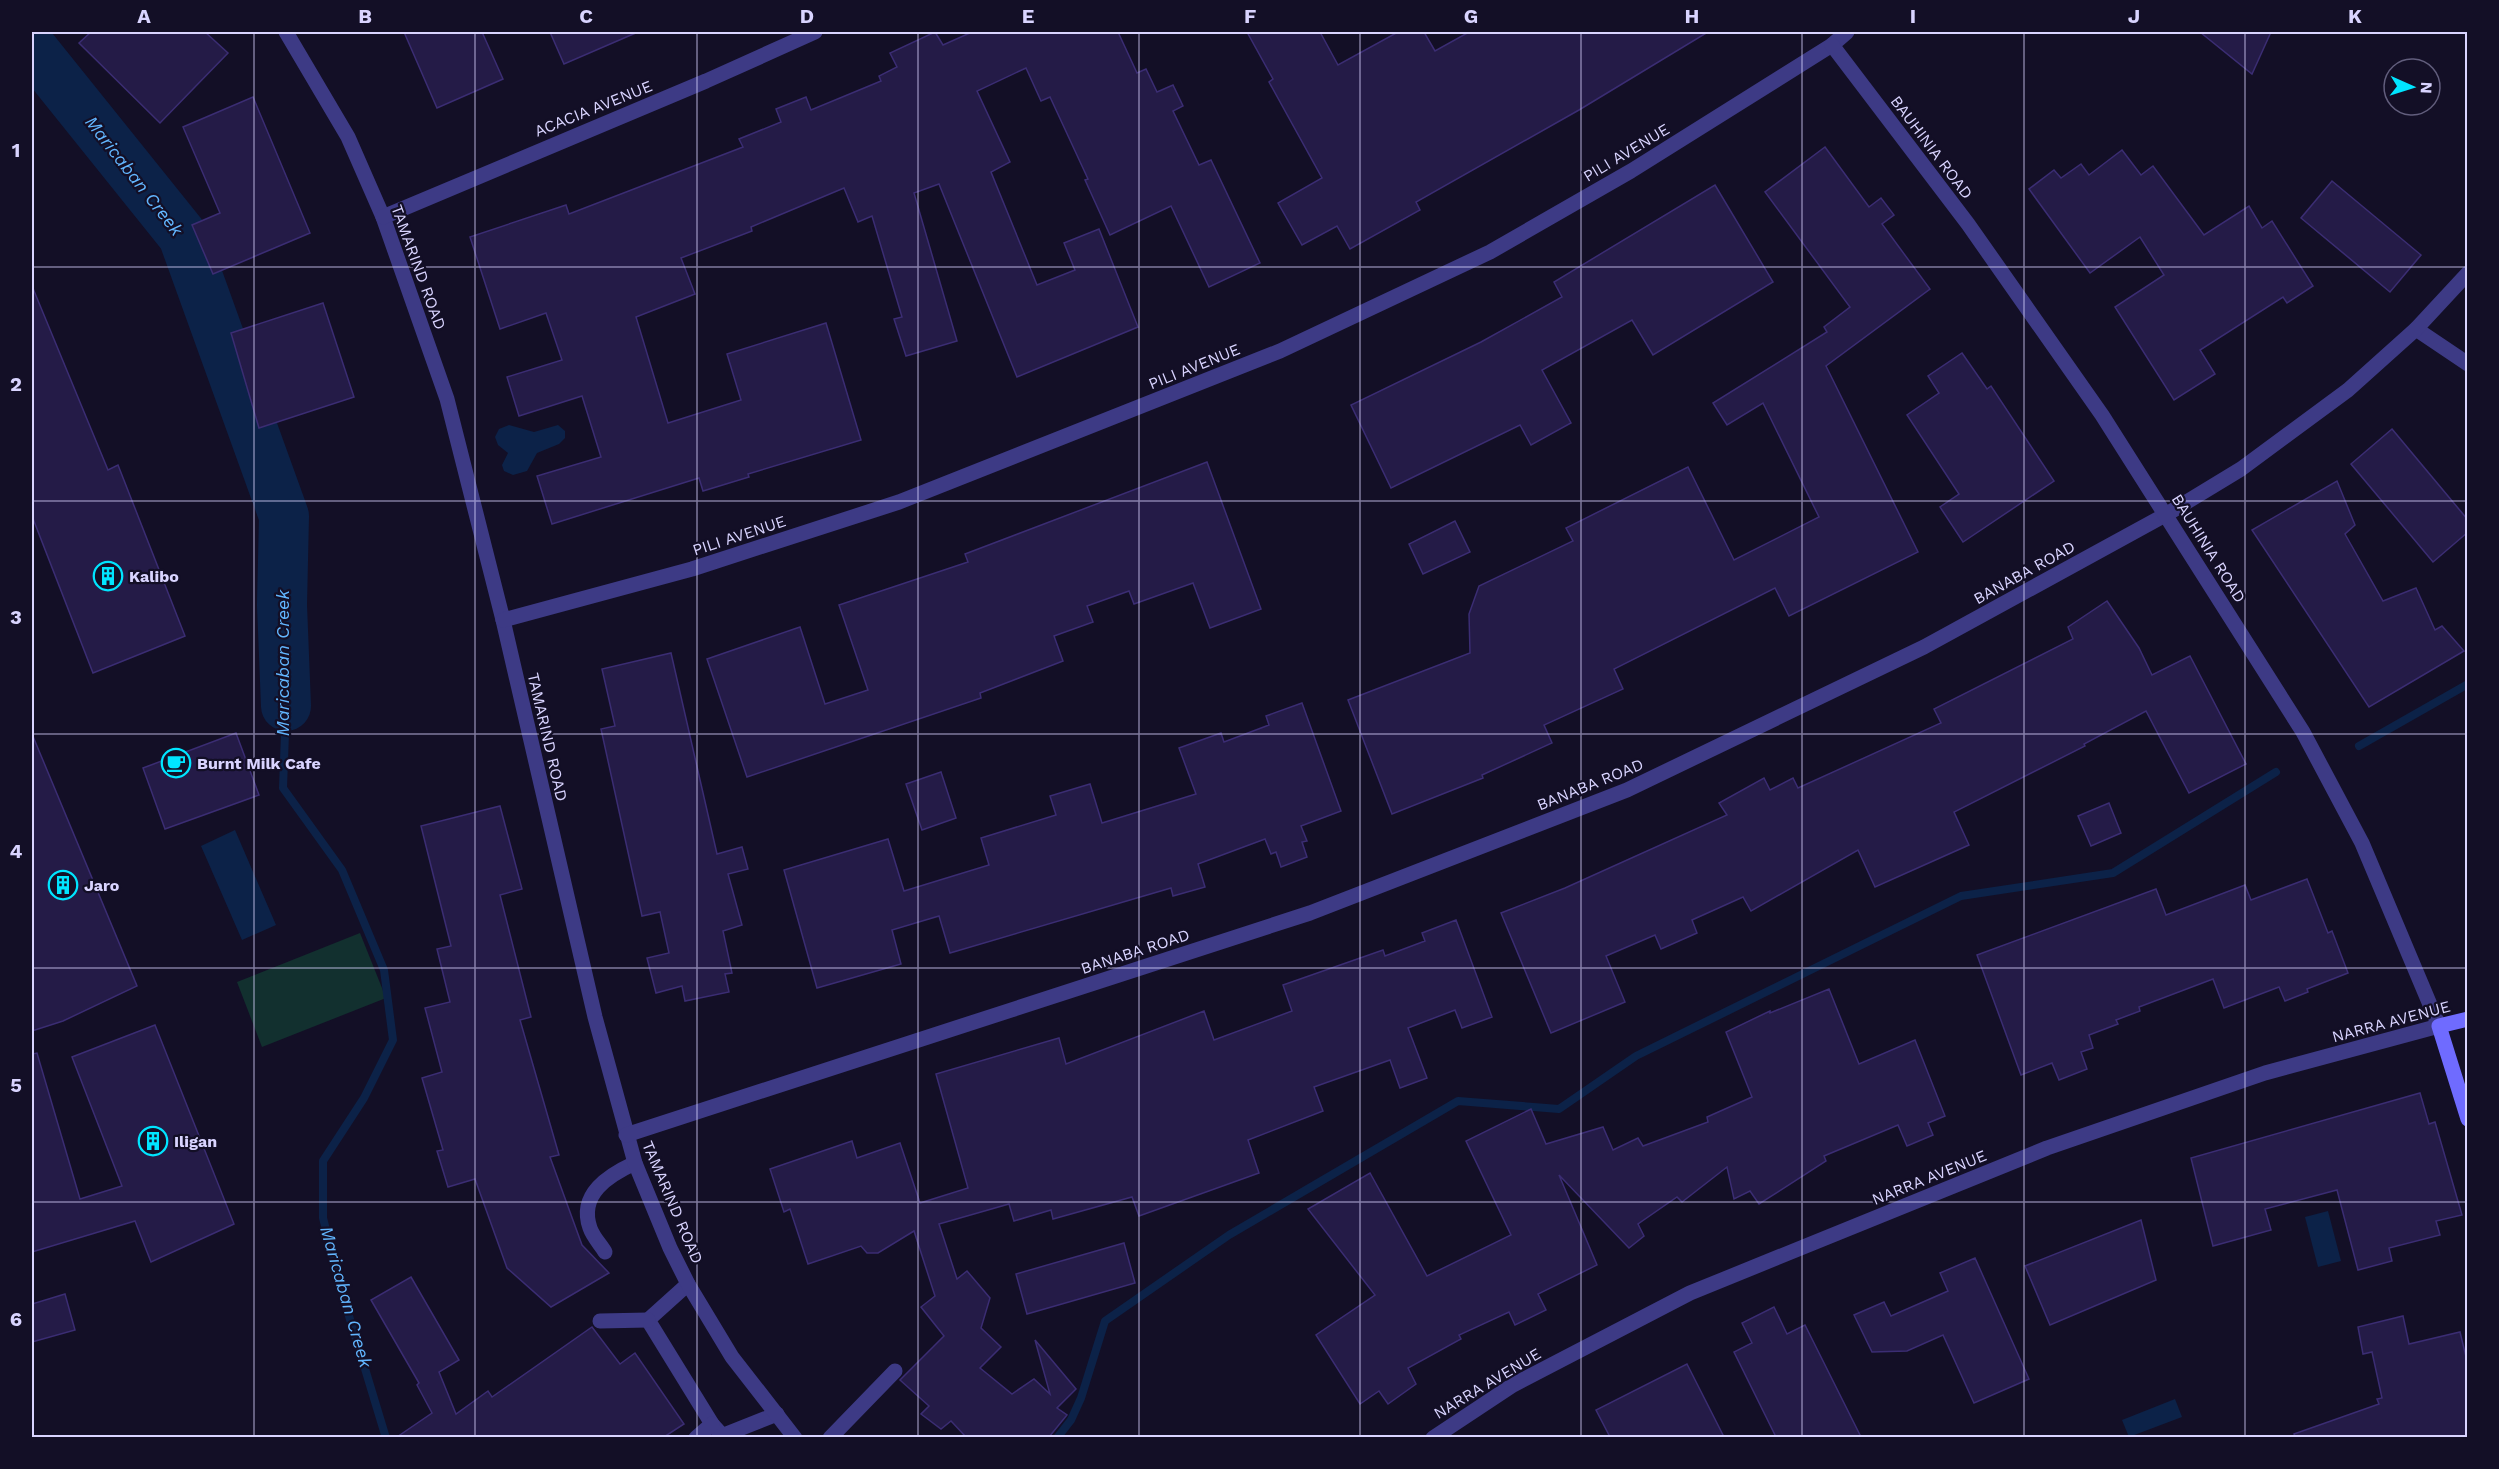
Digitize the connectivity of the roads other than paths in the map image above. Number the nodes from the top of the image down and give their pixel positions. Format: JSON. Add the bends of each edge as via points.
{"nodes":[{"id":1,"x":286,"y":32,"type":"edge"},
{"id":2,"x":815,"y":32,"type":"edge"},
{"id":3,"x":1847,"y":32,"type":"edge"},
{"id":4,"x":1832,"y":45,"type":"junction"},
{"id":5,"x":383,"y":217,"type":"junction"},
{"id":6,"x":2468,"y":273,"type":"edge"},
{"id":7,"x":2416,"y":329,"type":"junction"},
{"id":8,"x":2468,"y":364,"type":"edge"},
{"id":9,"x":2167,"y":514,"type":"junction"},
{"id":10,"x":503,"y":621,"type":"junction"},
{"id":11,"x":2468,"y":1019,"type":"edge"},
{"id":12,"x":2439,"y":1026,"type":"junction"},
{"id":13,"x":2468,"y":1119,"type":"edge"},
{"id":14,"x":626,"y":1135,"type":"junction"},
{"id":15,"x":635,"y":1163,"type":"junction"},
{"id":16,"x":605,"y":1252,"type":"dead end"},
{"id":17,"x":688,"y":1284,"type":"junction"},
{"id":18,"x":648,"y":1320,"type":"junction"},
{"id":19,"x":600,"y":1321,"type":"dead end"},
{"id":20,"x":895,"y":1371,"type":"dead end"},
{"id":21,"x":777,"y":1414,"type":"junction"},
{"id":22,"x":712,"y":1424,"type":"junction"},
{"id":23,"x":696,"y":1437,"type":"edge"},
{"id":24,"x":795,"y":1437,"type":"edge"},
{"id":25,"x":830,"y":1437,"type":"edge"},
{"id":26,"x":1434,"y":1437,"type":"edge"}],
"edges":[{"from":1,"to":5,"type":"street","name":"TAMARIND ROAD","via":[[348,137]]},
{"from":2,"to":5,"type":"street","name":"ACACIA AVENUE"},
{"from":3,"to":4,"type":"street","name":"PILI AVENUE"},
{"from":4,"to":9,"type":"street","name":"BAUHINIA ROAD","via":[[1968,224]]},
{"from":4,"to":10,"type":"street","name":"PILI AVENUE","via":[[1631,171],[1490,252],[1280,351],[898,502],[692,569]]},
{"from":5,"to":10,"type":"street","name":"TAMARIND ROAD","via":[[447,399]]},
{"from":6,"to":7,"type":"street","name":"BANABA ROAD"},
{"from":7,"to":8,"type":"street"},
{"from":7,"to":9,"type":"street","name":"BANABA ROAD","via":[[2339,397],[2241,469]]},
{"from":9,"to":12,"type":"street","name":"BAUHINIA ROAD","via":[[2303,732],[2362,843]]},
{"from":9,"to":14,"type":"street","name":"BANABA ROAD","via":[[1924,647],[1627,790],[1311,913]]},
{"from":10,"to":14,"type":"street","name":"TAMARIND ROAD"},
{"from":11,"to":12,"type":"street","name":"NARRA AVENUE"},
{"from":12,"to":13,"type":"street","name":"BAUHINIA ROAD"},
{"from":12,"to":26,"type":"street","name":"NARRA AVENUE","via":[[2265,1073],[2047,1148],[1690,1293],[1513,1385]]},
{"from":14,"to":15,"type":"street","name":"TAMARIND ROAD"},
{"from":15,"to":16,"type":"street","via":[[595,1189],[589,1207],[590,1228]]},
{"from":15,"to":17,"type":"street","name":"TAMARIND ROAD"},
{"from":17,"to":18,"type":"street"},
{"from":17,"to":21,"type":"street","name":"TAMARIND ROAD","via":[[732,1357]]},
{"from":18,"to":19,"type":"street"},
{"from":18,"to":22,"type":"street"},
{"from":20,"to":25,"type":"street"},
{"from":21,"to":22,"type":"street","via":[[724,1435]]},
{"from":21,"to":24,"type":"street","name":"TAMARIND ROAD"},
{"from":22,"to":23,"type":"street"}]}
